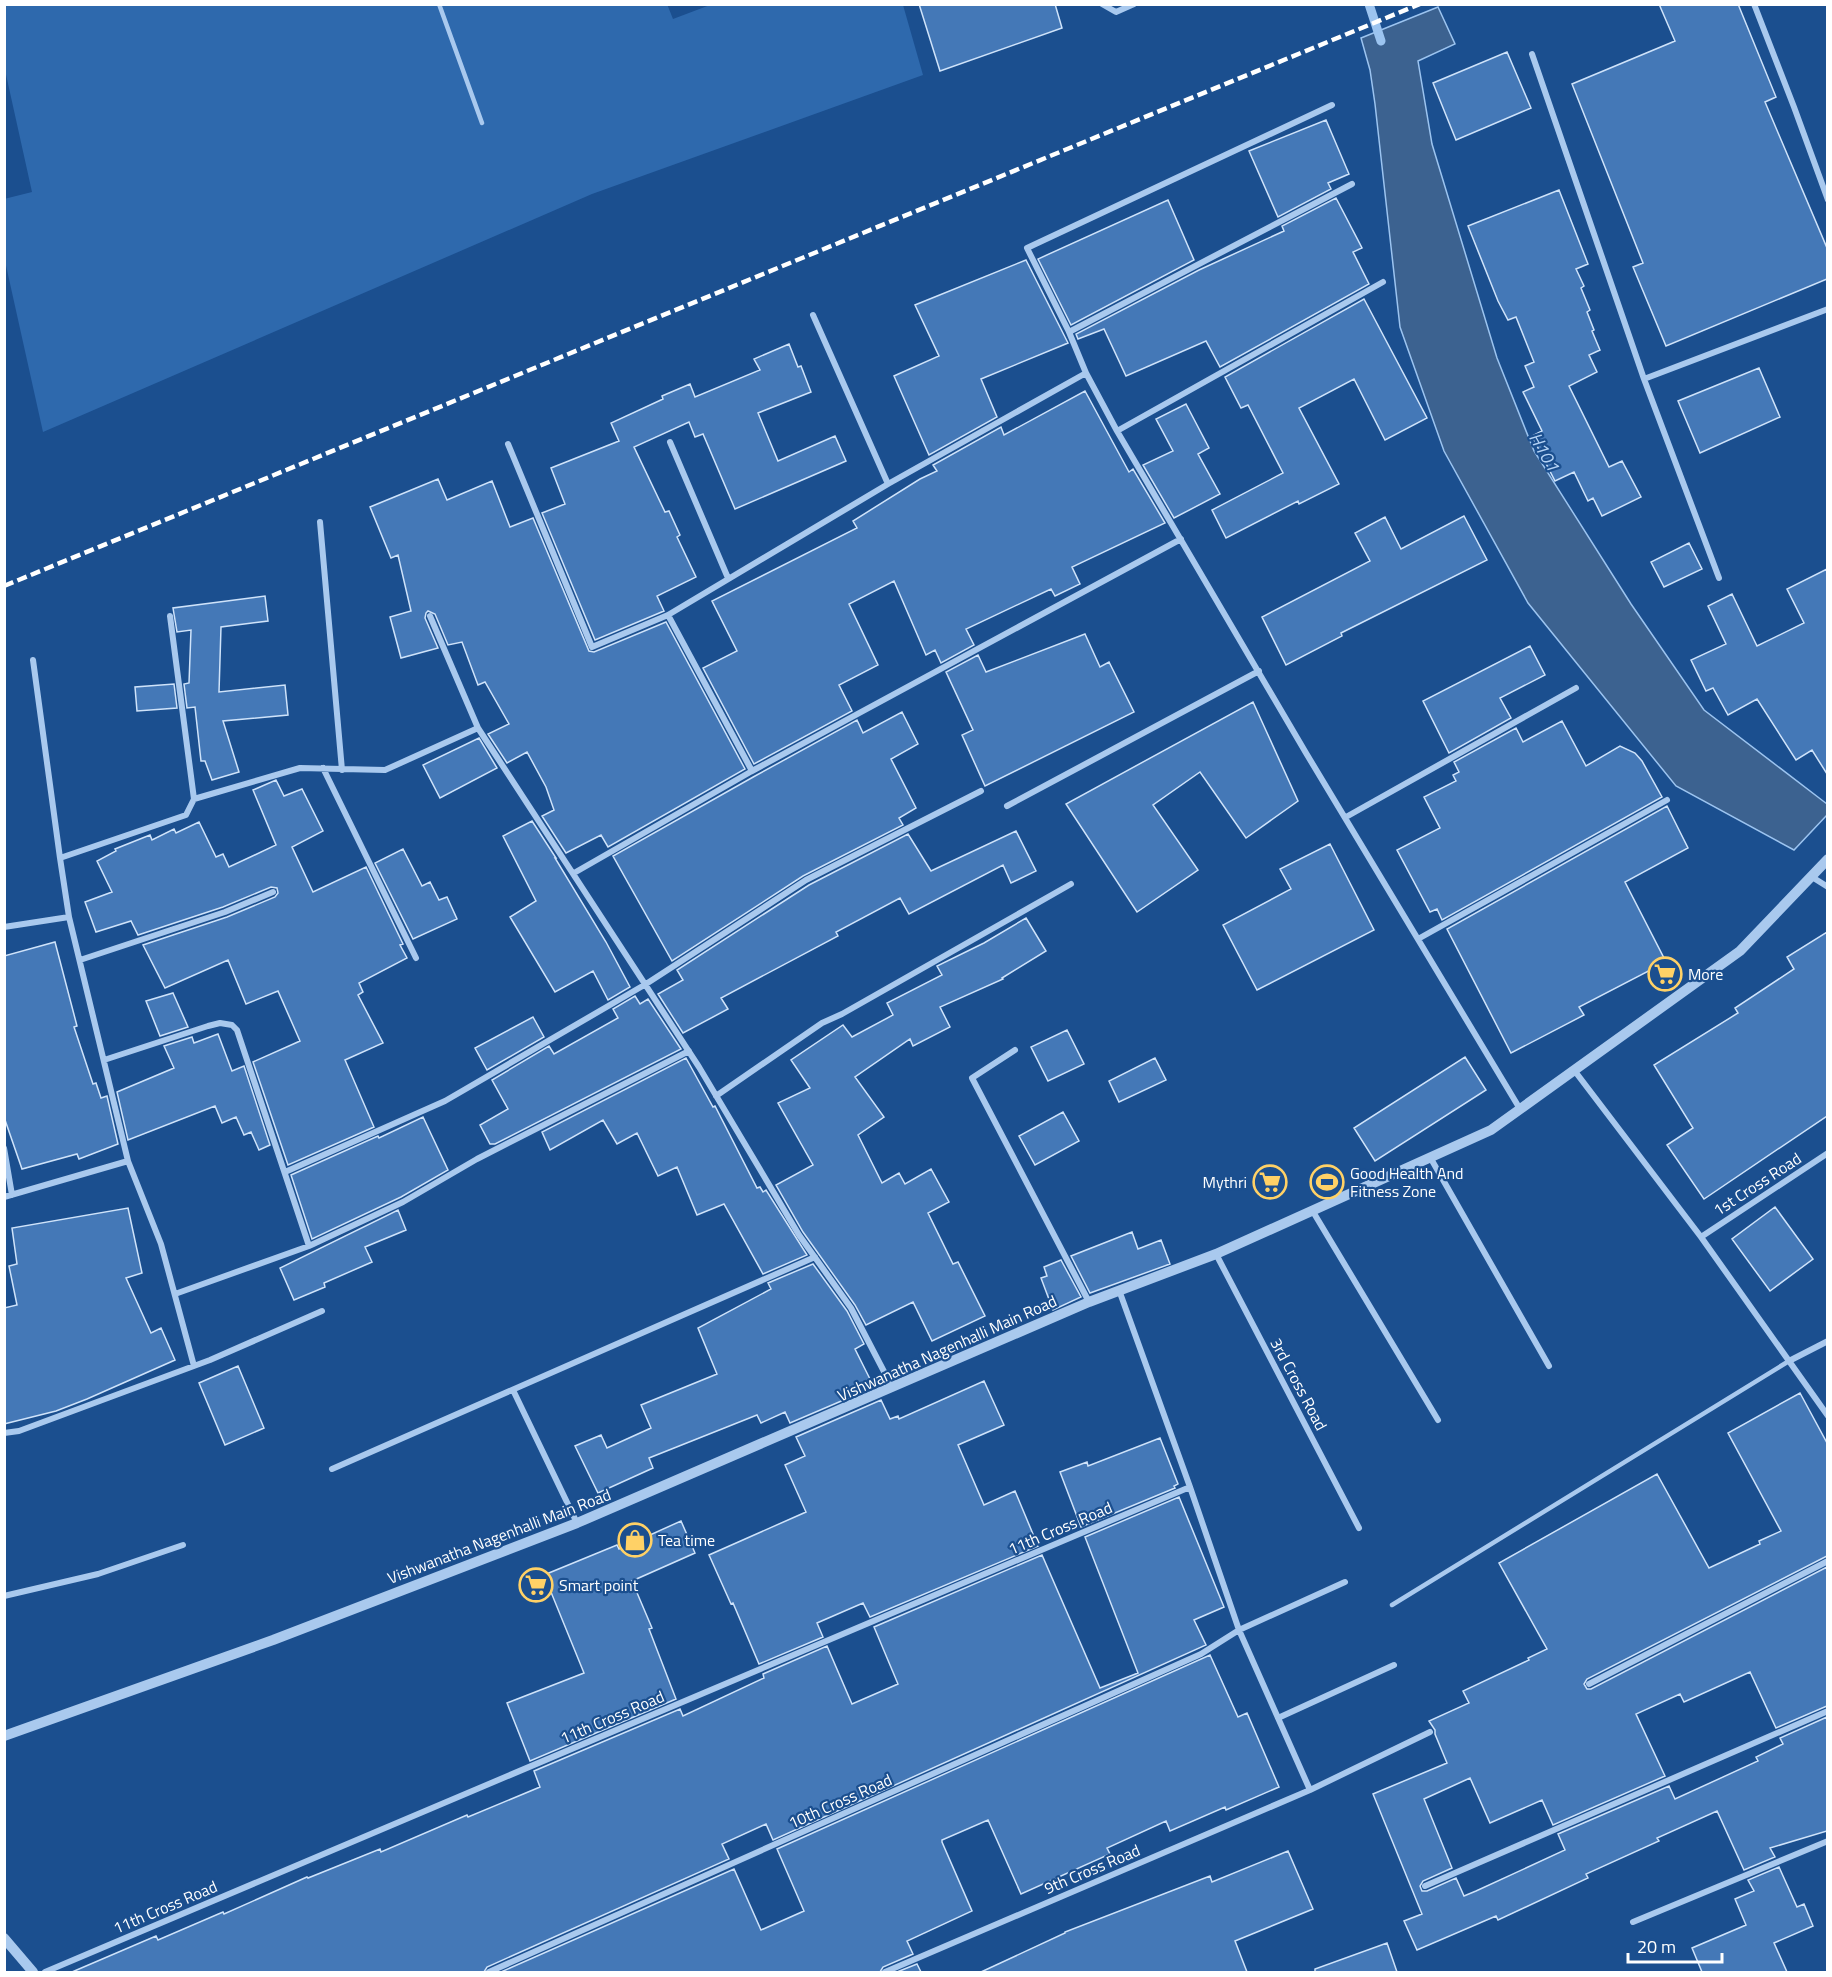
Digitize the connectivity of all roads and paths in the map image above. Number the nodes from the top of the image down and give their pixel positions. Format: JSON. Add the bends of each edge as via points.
{"nodes":[{"id":1,"x":440,"y":4,"type":"edge"},
{"id":2,"x":1102,"y":4,"type":"edge"},
{"id":3,"x":1134,"y":4,"type":"edge"},
{"id":4,"x":1754,"y":4,"type":"edge"},
{"id":5,"x":1532,"y":54,"type":"dead end"},
{"id":6,"x":1332,"y":105,"type":"dead end"},
{"id":7,"x":482,"y":123,"type":"dead end"},
{"id":8,"x":1352,"y":184,"type":"dead end"},
{"id":9,"x":1827,"y":200,"type":"edge"},
{"id":10,"x":1383,"y":282,"type":"dead end"},
{"id":11,"x":1827,"y":309,"type":"edge"},
{"id":12,"x":813,"y":315,"type":"dead end"},
{"id":13,"x":1069,"y":332,"type":"junction"},
{"id":14,"x":1086,"y":373,"type":"junction"},
{"id":15,"x":1644,"y":378,"type":"junction"},
{"id":16,"x":1117,"y":431,"type":"junction"},
{"id":17,"x":670,"y":442,"type":"dead end"},
{"id":18,"x":508,"y":444,"type":"dead end"},
{"id":19,"x":888,"y":484,"type":"junction"},
{"id":20,"x":320,"y":522,"type":"dead end"},
{"id":21,"x":1181,"y":539,"type":"junction"},
{"id":22,"x":1719,"y":578,"type":"dead end"},
{"id":23,"x":728,"y":579,"type":"junction"},
{"id":24,"x":668,"y":615,"type":"junction"},
{"id":25,"x":170,"y":616,"type":"dead end"},
{"id":26,"x":430,"y":616,"type":"dead end"},
{"id":27,"x":33,"y":660,"type":"dead end"},
{"id":28,"x":1259,"y":671,"type":"junction"},
{"id":29,"x":1576,"y":688,"type":"dead end"},
{"id":30,"x":478,"y":728,"type":"junction"},
{"id":31,"x":323,"y":768,"type":"junction"},
{"id":32,"x":342,"y":770,"type":"junction"},
{"id":33,"x":752,"y":771,"type":"junction"},
{"id":34,"x":981,"y":791,"type":"dead end"},
{"id":35,"x":194,"y":799,"type":"junction"},
{"id":36,"x":1667,"y":800,"type":"dead end"},
{"id":37,"x":1007,"y":806,"type":"dead end"},
{"id":38,"x":1346,"y":817,"type":"junction"},
{"id":39,"x":60,"y":858,"type":"junction"},
{"id":40,"x":1827,"y":859,"type":"edge"},
{"id":41,"x":574,"y":873,"type":"junction"},
{"id":42,"x":1812,"y":876,"type":"junction"},
{"id":43,"x":1071,"y":884,"type":"dead end"},
{"id":44,"x":1827,"y":887,"type":"edge"},
{"id":45,"x":273,"y":892,"type":"dead end"},
{"id":46,"x":69,"y":917,"type":"junction"},
{"id":47,"x":4,"y":927,"type":"edge"},
{"id":48,"x":1418,"y":939,"type":"junction"},
{"id":49,"x":416,"y":958,"type":"dead end"},
{"id":50,"x":80,"y":960,"type":"junction"},
{"id":51,"x":646,"y":984,"type":"junction"},
{"id":52,"x":1015,"y":1050,"type":"dead end"},
{"id":53,"x":689,"y":1051,"type":"junction"},
{"id":54,"x":104,"y":1060,"type":"junction"},
{"id":55,"x":1574,"y":1070,"type":"junction"},
{"id":56,"x":716,"y":1096,"type":"junction"},
{"id":57,"x":1520,"y":1109,"type":"junction"},
{"id":58,"x":4,"y":1148,"type":"edge"},
{"id":59,"x":1827,"y":1153,"type":"edge"},
{"id":60,"x":1430,"y":1157,"type":"junction"},
{"id":61,"x":128,"y":1161,"type":"junction"},
{"id":62,"x":285,"y":1172,"type":"junction"},
{"id":63,"x":12,"y":1195,"type":"junction"},
{"id":64,"x":4,"y":1197,"type":"edge"},
{"id":65,"x":1312,"y":1210,"type":"junction"},
{"id":66,"x":1701,"y":1237,"type":"junction"},
{"id":67,"x":309,"y":1246,"type":"junction"},
{"id":68,"x":1216,"y":1254,"type":"junction"},
{"id":69,"x":815,"y":1257,"type":"junction"},
{"id":70,"x":1119,"y":1290,"type":"junction"},
{"id":71,"x":175,"y":1294,"type":"junction"},
{"id":72,"x":1089,"y":1302,"type":"junction"},
{"id":73,"x":322,"y":1311,"type":"dead end"},
{"id":74,"x":1827,"y":1341,"type":"edge"},
{"id":75,"x":1789,"y":1361,"type":"junction"},
{"id":76,"x":194,"y":1366,"type":"junction"},
{"id":77,"x":1549,"y":1366,"type":"dead end"},
{"id":78,"x":893,"y":1388,"type":"junction"},
{"id":79,"x":513,"y":1390,"type":"junction"},
{"id":80,"x":1827,"y":1416,"type":"edge"},
{"id":81,"x":1438,"y":1420,"type":"dead end"},
{"id":82,"x":4,"y":1433,"type":"edge"},
{"id":83,"x":332,"y":1469,"type":"dead end"},
{"id":84,"x":1190,"y":1487,"type":"junction"},
{"id":85,"x":577,"y":1523,"type":"junction"},
{"id":86,"x":1359,"y":1528,"type":"dead end"},
{"id":87,"x":183,"y":1545,"type":"dead end"},
{"id":88,"x":1827,"y":1561,"type":"edge"},
{"id":89,"x":1345,"y":1582,"type":"dead end"},
{"id":90,"x":4,"y":1596,"type":"edge"},
{"id":91,"x":1392,"y":1605,"type":"dead end"},
{"id":92,"x":1239,"y":1630,"type":"junction"},
{"id":93,"x":1394,"y":1665,"type":"dead end"},
{"id":94,"x":1588,"y":1684,"type":"dead end"},
{"id":95,"x":1827,"y":1711,"type":"edge"},
{"id":96,"x":1278,"y":1718,"type":"junction"},
{"id":97,"x":1430,"y":1732,"type":"dead end"},
{"id":98,"x":4,"y":1736,"type":"edge"},
{"id":99,"x":1310,"y":1790,"type":"junction"},
{"id":100,"x":1827,"y":1841,"type":"edge"},
{"id":101,"x":1425,"y":1886,"type":"dead end"},
{"id":102,"x":1634,"y":1922,"type":"dead end"},
{"id":103,"x":4,"y":1938,"type":"edge"},
{"id":104,"x":33,"y":1972,"type":"edge"},
{"id":105,"x":45,"y":1972,"type":"edge"},
{"id":106,"x":489,"y":1972,"type":"edge"},
{"id":107,"x":885,"y":1972,"type":"edge"}],
"edges":[{"from":1,"to":7,"type":"lane"},
{"from":2,"to":3,"type":"street","via":[[1116,12]]},
{"from":4,"to":9,"type":"street"},
{"from":5,"to":15,"type":"street"},
{"from":6,"to":13,"type":"street","via":[[1028,248]]},
{"from":8,"to":13,"type":"street"},
{"from":10,"to":16,"type":"street"},
{"from":11,"to":15,"type":"street"},
{"from":12,"to":19,"type":"street"},
{"from":13,"to":14,"type":"street"},
{"from":14,"to":16,"type":"street"},
{"from":14,"to":19,"type":"street"},
{"from":15,"to":22,"type":"street"},
{"from":16,"to":21,"type":"street"},
{"from":17,"to":23,"type":"street"},
{"from":18,"to":24,"type":"street","via":[[592,647]]},
{"from":19,"to":23,"type":"street"},
{"from":20,"to":32,"type":"street"},
{"from":21,"to":28,"type":"street"},
{"from":21,"to":33,"type":"street"},
{"from":23,"to":24,"type":"street"},
{"from":24,"to":33,"type":"street"},
{"from":25,"to":35,"type":"street"},
{"from":26,"to":30,"type":"street"},
{"from":27,"to":39,"type":"street"},
{"from":28,"to":37,"type":"street"},
{"from":28,"to":38,"type":"street"},
{"from":29,"to":38,"type":"street"},
{"from":30,"to":32,"type":"street","via":[[385,770]]},
{"from":30,"to":41,"type":"street"},
{"from":31,"to":32,"type":"street"},
{"from":31,"to":35,"type":"street","via":[[300,768]]},
{"from":31,"to":49,"type":"street"},
{"from":33,"to":41,"type":"street"},
{"from":34,"to":51,"type":"street","via":[[806,880]]},
{"from":35,"to":39,"type":"street","via":[[186,815]]},
{"from":36,"to":48,"type":"street"},
{"from":38,"to":48,"type":"street"},
{"from":39,"to":46,"type":"street"},
{"from":40,"to":42,"type":"street","name":"Vishwanatha Nagenhalli Main Road"},
{"from":41,"to":51,"type":"street"},
{"from":42,"to":44,"type":"street"},
{"from":42,"to":55,"type":"street","name":"Vishwanatha Nagenhalli Main Road","via":[[1740,951]]},
{"from":43,"to":56,"type":"street","via":[[822,1023]]},
{"from":45,"to":50,"type":"street"},
{"from":46,"to":47,"type":"street"},
{"from":46,"to":50,"type":"street"},
{"from":48,"to":57,"type":"street"},
{"from":50,"to":54,"type":"street"},
{"from":51,"to":53,"type":"street"},
{"from":51,"to":62,"type":"street","via":[[445,1101]]},
{"from":52,"to":72,"type":"street","via":[[972,1078]]},
{"from":53,"to":56,"type":"street"},
{"from":53,"to":67,"type":"street","via":[[403,1202]]},
{"from":54,"to":61,"type":"street"},
{"from":54,"to":62,"type":"street","via":[[208,1026],[232,1024]]},
{"from":55,"to":57,"type":"street","name":"Vishwanatha Nagenhalli Main Road"},
{"from":55,"to":66,"type":"street"},
{"from":56,"to":69,"type":"street"},
{"from":57,"to":60,"type":"street","name":"Vishwanatha Nagenhalli Main Road","via":[[1491,1130]]},
{"from":58,"to":63,"type":"street"},
{"from":59,"to":66,"type":"street","name":"1st Cross Road"},
{"from":60,"to":65,"type":"street","name":"Vishwanatha Nagenhalli Main Road"},
{"from":60,"to":77,"type":"street"},
{"from":61,"to":63,"type":"street"},
{"from":61,"to":71,"type":"street"},
{"from":62,"to":67,"type":"street"},
{"from":63,"to":64,"type":"street"},
{"from":65,"to":68,"type":"street","name":"Vishwanatha Nagenhalli Main Road"},
{"from":65,"to":81,"type":"street"},
{"from":66,"to":75,"type":"street"},
{"from":67,"to":71,"type":"street"},
{"from":68,"to":70,"type":"street","name":"Vishwanatha Nagenhalli Main Road"},
{"from":68,"to":86,"type":"street","name":"3rd Cross Road"},
{"from":69,"to":78,"type":"street","via":[[851,1308]]},
{"from":69,"to":79,"type":"street"},
{"from":70,"to":72,"type":"street","name":"Vishwanatha Nagenhalli Main Road"},
{"from":70,"to":84,"type":"street"},
{"from":71,"to":76,"type":"street"},
{"from":72,"to":78,"type":"street","name":"Vishwanatha Nagenhalli Main Road"},
{"from":73,"to":76,"type":"street"},
{"from":74,"to":75,"type":"street"},
{"from":75,"to":80,"type":"street"},
{"from":75,"to":91,"type":"lane"},
{"from":76,"to":82,"type":"street","via":[[19,1431]]},
{"from":78,"to":85,"type":"street","name":"Vishwanatha Nagenhalli Main Road"},
{"from":79,"to":83,"type":"street"},
{"from":79,"to":85,"type":"street"},
{"from":84,"to":92,"type":"street"},
{"from":84,"to":105,"type":"street","name":"11th Cross Road"},
{"from":85,"to":98,"type":"street","name":"Vishwanatha Nagenhalli Main Road","via":[[273,1640]]},
{"from":87,"to":90,"type":"street","via":[[98,1574]]},
{"from":88,"to":94,"type":"street"},
{"from":89,"to":92,"type":"street","name":"10th Cross Road"},
{"from":92,"to":96,"type":"street"},
{"from":92,"to":106,"type":"street","name":"10th Cross Road","via":[[1201,1654]]},
{"from":93,"to":96,"type":"street"},
{"from":95,"to":101,"type":"street"},
{"from":96,"to":99,"type":"street"},
{"from":97,"to":99,"type":"street","name":"9th Cross Road"},
{"from":99,"to":107,"type":"street","name":"9th Cross Road"},
{"from":100,"to":102,"type":"street"},
{"from":103,"to":104,"type":"street"}]}
